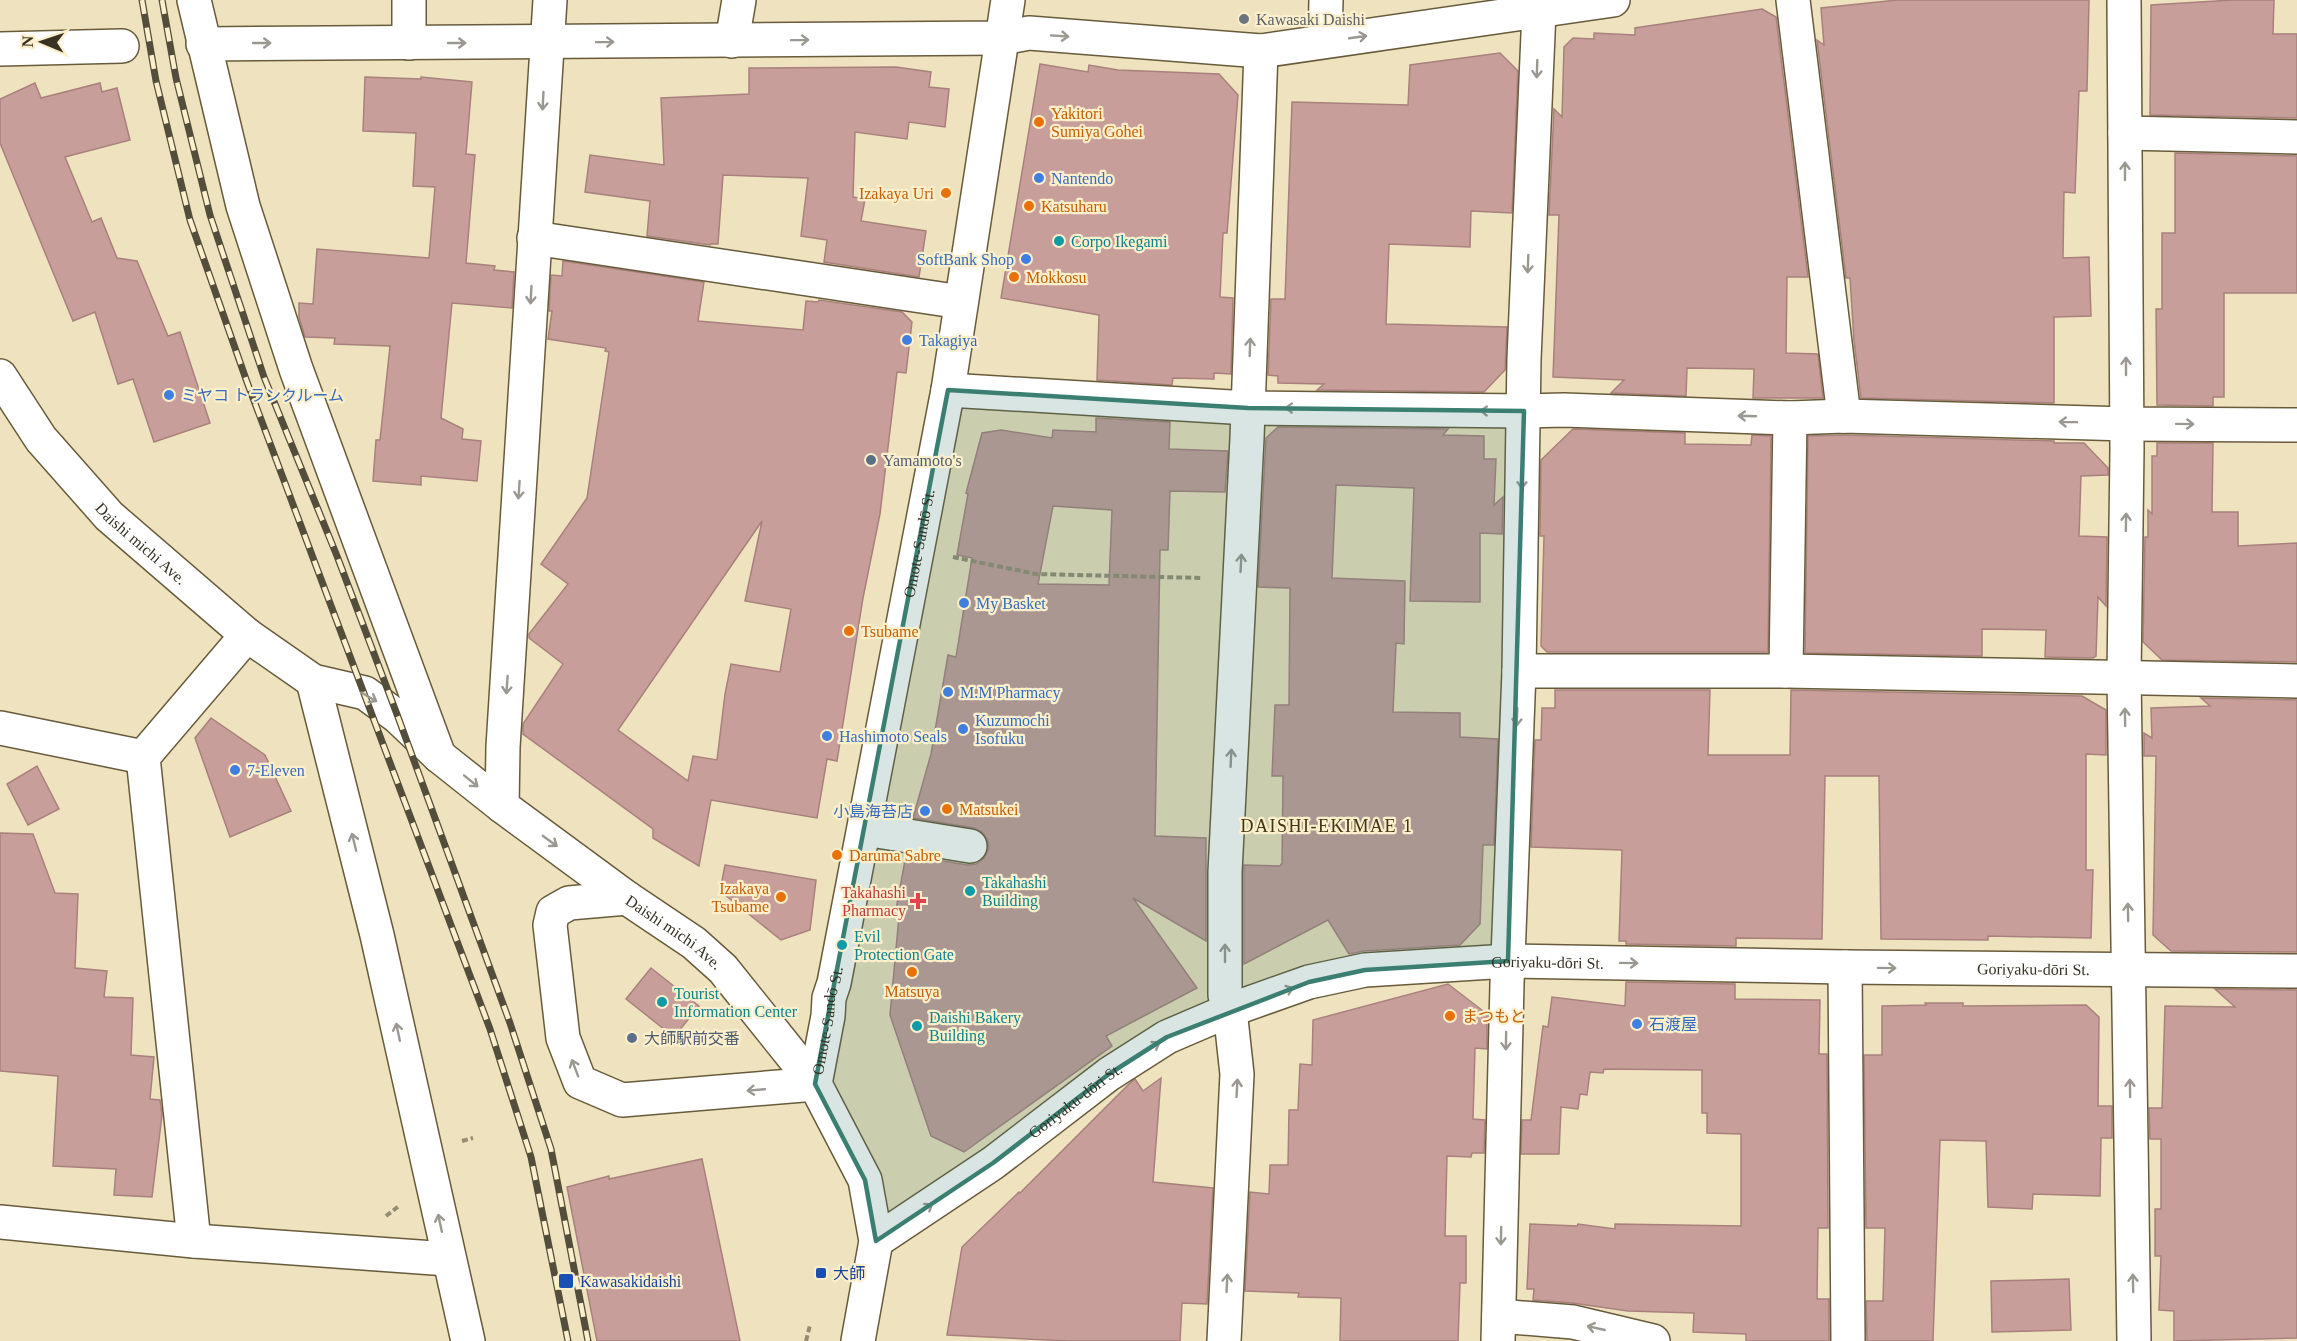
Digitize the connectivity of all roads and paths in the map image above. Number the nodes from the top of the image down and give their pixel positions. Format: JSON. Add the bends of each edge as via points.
{"nodes":[{"id":1,"x":194,"y":0,"type":"edge"},
{"id":2,"x":409,"y":0,"type":"edge"},
{"id":3,"x":550,"y":0,"type":"edge"},
{"id":4,"x":739,"y":0,"type":"edge"},
{"id":5,"x":1008,"y":0,"type":"edge"},
{"id":6,"x":1326,"y":0,"type":"edge"},
{"id":7,"x":1613,"y":0,"type":"edge"},
{"id":8,"x":1793,"y":0,"type":"edge"},
{"id":9,"x":2124,"y":0,"type":"edge"},
{"id":10,"x":1539,"y":11,"type":"junction"},
{"id":11,"x":1002,"y":38,"type":"junction"},
{"id":12,"x":732,"y":40,"type":"junction"},
{"id":13,"x":1325,"y":41,"type":"junction"},
{"id":14,"x":547,"y":42,"type":"junction"},
{"id":15,"x":409,"y":43,"type":"junction"},
{"id":16,"x":203,"y":44,"type":"junction"},
{"id":17,"x":122,"y":46,"type":"dead end"},
{"id":18,"x":0,"y":50,"type":"edge"},
{"id":19,"x":1261,"y":51,"type":"junction"},
{"id":20,"x":2125,"y":133,"type":"junction"},
{"id":21,"x":2297,"y":137,"type":"edge"},
{"id":22,"x":534,"y":238,"type":"junction"},
{"id":23,"x":961,"y":302,"type":"junction"},
{"id":24,"x":0,"y":376,"type":"edge"},
{"id":25,"x":948,"y":390,"type":"junction"},
{"id":26,"x":1248,"y":408,"type":"junction"},
{"id":27,"x":1524,"y":411,"type":"junction"},
{"id":28,"x":1844,"y":416,"type":"junction"},
{"id":29,"x":1790,"y":418,"type":"junction"},
{"id":30,"x":2127,"y":424,"type":"junction"},
{"id":31,"x":2297,"y":425,"type":"edge"},
{"id":32,"x":917,"y":554,"type":"junction"},
{"id":33,"x":1240,"y":578,"type":"junction"},
{"id":34,"x":247,"y":635,"type":"junction"},
{"id":35,"x":1519,"y":671,"type":"junction"},
{"id":36,"x":1786,"y":671,"type":"junction"},
{"id":37,"x":2124,"y":676,"type":"junction"},
{"id":38,"x":313,"y":681,"type":"junction"},
{"id":39,"x":2297,"y":681,"type":"edge"},
{"id":40,"x":0,"y":729,"type":"edge"},
{"id":41,"x":440,"y":756,"type":"junction"},
{"id":42,"x":143,"y":757,"type":"junction"},
{"id":43,"x":502,"y":806,"type":"junction"},
{"id":44,"x":865,"y":829,"type":"junction"},
{"id":45,"x":970,"y":846,"type":"dead end"},
{"id":46,"x":627,"y":898,"type":"junction"},
{"id":47,"x":1508,"y":961,"type":"junction"},
{"id":48,"x":1845,"y":967,"type":"junction"},
{"id":49,"x":2128,"y":971,"type":"junction"},
{"id":50,"x":2297,"y":971,"type":"edge"},
{"id":51,"x":1230,"y":1010,"type":"junction"},
{"id":52,"x":815,"y":1084,"type":"junction"},
{"id":53,"x":473,"y":1138,"type":"dead end"},
{"id":54,"x":462,"y":1141,"type":"dead end"},
{"id":55,"x":0,"y":1222,"type":"edge"},
{"id":56,"x":194,"y":1241,"type":"junction"},
{"id":57,"x":876,"y":1241,"type":"junction"},
{"id":58,"x":448,"y":1259,"type":"junction"},
{"id":59,"x":810,"y":1324,"type":"dead end"},
{"id":60,"x":1498,"y":1329,"type":"edge"},
{"id":61,"x":468,"y":1341,"type":"edge"},
{"id":62,"x":806,"y":1341,"type":"edge"},
{"id":63,"x":858,"y":1341,"type":"edge"},
{"id":64,"x":864,"y":1341,"type":"edge"},
{"id":65,"x":1224,"y":1341,"type":"edge"},
{"id":66,"x":1651,"y":1341,"type":"edge"},
{"id":67,"x":1848,"y":1341,"type":"edge"},
{"id":68,"x":2134,"y":1341,"type":"edge"}],
"edges":[{"from":1,"to":16,"type":"main road"},
{"from":2,"to":15,"type":"main road"},
{"from":3,"to":14,"type":"main road"},
{"from":4,"to":12,"type":"main road"},
{"from":5,"to":11,"type":"main road","name":"Omote-Sandō St."},
{"from":6,"to":13,"type":"main road"},
{"from":7,"to":10,"type":"main road"},
{"from":8,"to":28,"type":"main road"},
{"from":9,"to":20,"type":"main road"},
{"from":13,"to":10,"type":"main road","one_way":true},
{"from":10,"to":27,"type":"main road","one_way":true},
{"from":12,"to":11,"type":"main road","one_way":true},
{"from":11,"to":19,"type":"main road","one_way":true,"via":[[1029,33]]},
{"from":11,"to":23,"type":"main road","name":"Omote-Sandō St."},
{"from":14,"to":12,"type":"main road","one_way":true},
{"from":13,"to":19,"type":"main road"},
{"from":15,"to":14,"type":"main road","one_way":true},
{"from":14,"to":22,"type":"main road","one_way":true},
{"from":16,"to":15,"type":"main road","one_way":true},
{"from":16,"to":41,"type":"main road","via":[[243,206],[292,358]]},
{"from":17,"to":18,"type":"main road","via":[[72,37]]},
{"from":26,"to":19,"type":"main road","one_way":true},
{"from":20,"to":21,"type":"main road"},
{"from":30,"to":20,"type":"main road","one_way":true},
{"from":22,"to":23,"type":"main road"},
{"from":22,"to":43,"type":"main road","one_way":true,"via":[[502,747]]},
{"from":23,"to":25,"type":"main road","name":"Omote-Sandō St."},
{"from":24,"to":34,"type":"main road","name":"Daishi michi Ave.","via":[[41,440],[109,516]]},
{"from":25,"to":26,"type":"main road"},
{"from":25,"to":32,"type":"main road","name":"Omote-Sandō St."},
{"from":27,"to":26,"type":"main road","one_way":true},
{"from":33,"to":26,"type":"main road","one_way":true},
{"from":29,"to":27,"type":"main road","one_way":true},
{"from":27,"to":35,"type":"main road","one_way":true},
{"from":28,"to":29,"type":"main road"},
{"from":30,"to":28,"type":"main road","one_way":true},
{"from":29,"to":36,"type":"main road"},
{"from":30,"to":31,"type":"main road","one_way":true},
{"from":37,"to":30,"type":"main road","one_way":true},
{"from":32,"to":33,"type":"path","via":[[945,555],[1036,574]]},
{"from":32,"to":44,"type":"main road","name":"Omote-Sandō St."},
{"from":51,"to":33,"type":"main road","one_way":true,"via":[[1225,995],[1225,872]]},
{"from":34,"to":38,"type":"main road","name":"Daishi michi Ave."},
{"from":34,"to":42,"type":"main road"},
{"from":35,"to":36,"type":"main road"},
{"from":35,"to":47,"type":"main road","one_way":true},
{"from":36,"to":37,"type":"main road"},
{"from":37,"to":39,"type":"main road"},
{"from":49,"to":37,"type":"main road","one_way":true},
{"from":38,"to":41,"type":"main road","name":"Daishi michi Ave.","one_way":true,"via":[[365,693]]},
{"from":58,"to":38,"type":"main road","one_way":true,"via":[[377,935]]},
{"from":40,"to":42,"type":"main road"},
{"from":41,"to":43,"type":"main road","name":"Daishi michi Ave.","one_way":true},
{"from":42,"to":56,"type":"main road"},
{"from":43,"to":46,"type":"main road","name":"Daishi michi Ave.","one_way":true},
{"from":44,"to":45,"type":"main road"},
{"from":44,"to":52,"type":"main road","name":"Omote-Sandō St."},
{"from":46,"to":52,"type":"main road","name":"Daishi michi Ave.","via":[[694,943],[723,969]]},
{"from":52,"to":46,"type":"main road","one_way":true,"via":[[622,1100],[580,1082],[563,1038],[550,925],[553,912],[569,903]]},
{"from":47,"to":48,"type":"main road","name":"Goriyaku-dōri St.","one_way":true},
{"from":51,"to":47,"type":"main road","name":"Goriyaku-dōri St.","one_way":true,"via":[[1309,982],[1365,970]]},
{"from":47,"to":60,"type":"main road","one_way":true},
{"from":48,"to":49,"type":"main road","name":"Goriyaku-dōri St.","one_way":true},
{"from":48,"to":67,"type":"main road"},
{"from":49,"to":50,"type":"main road","name":"Goriyaku-dōri St."},
{"from":68,"to":49,"type":"main road","one_way":true},
{"from":57,"to":51,"type":"main road","name":"Goriyaku-dōri St.","one_way":true,"via":[[993,1163],[1108,1074],[1167,1038]]},
{"from":65,"to":51,"type":"main road","one_way":true,"via":[[1237,1074]]},
{"from":52,"to":57,"type":"main road","name":"Daishi michi Ave.","via":[[865,1180]]},
{"from":53,"to":54,"type":"path"},
{"from":55,"to":56,"type":"main road"},
{"from":56,"to":58,"type":"main road"},
{"from":57,"to":63,"type":"main road","name":"Daishi michi Ave."},
{"from":58,"to":61,"type":"main road"},
{"from":59,"to":62,"type":"path"},
{"from":66,"to":60,"type":"main road","one_way":true,"via":[[1573,1323]]},
{"from":63,"to":64,"type":"main road"}]}
